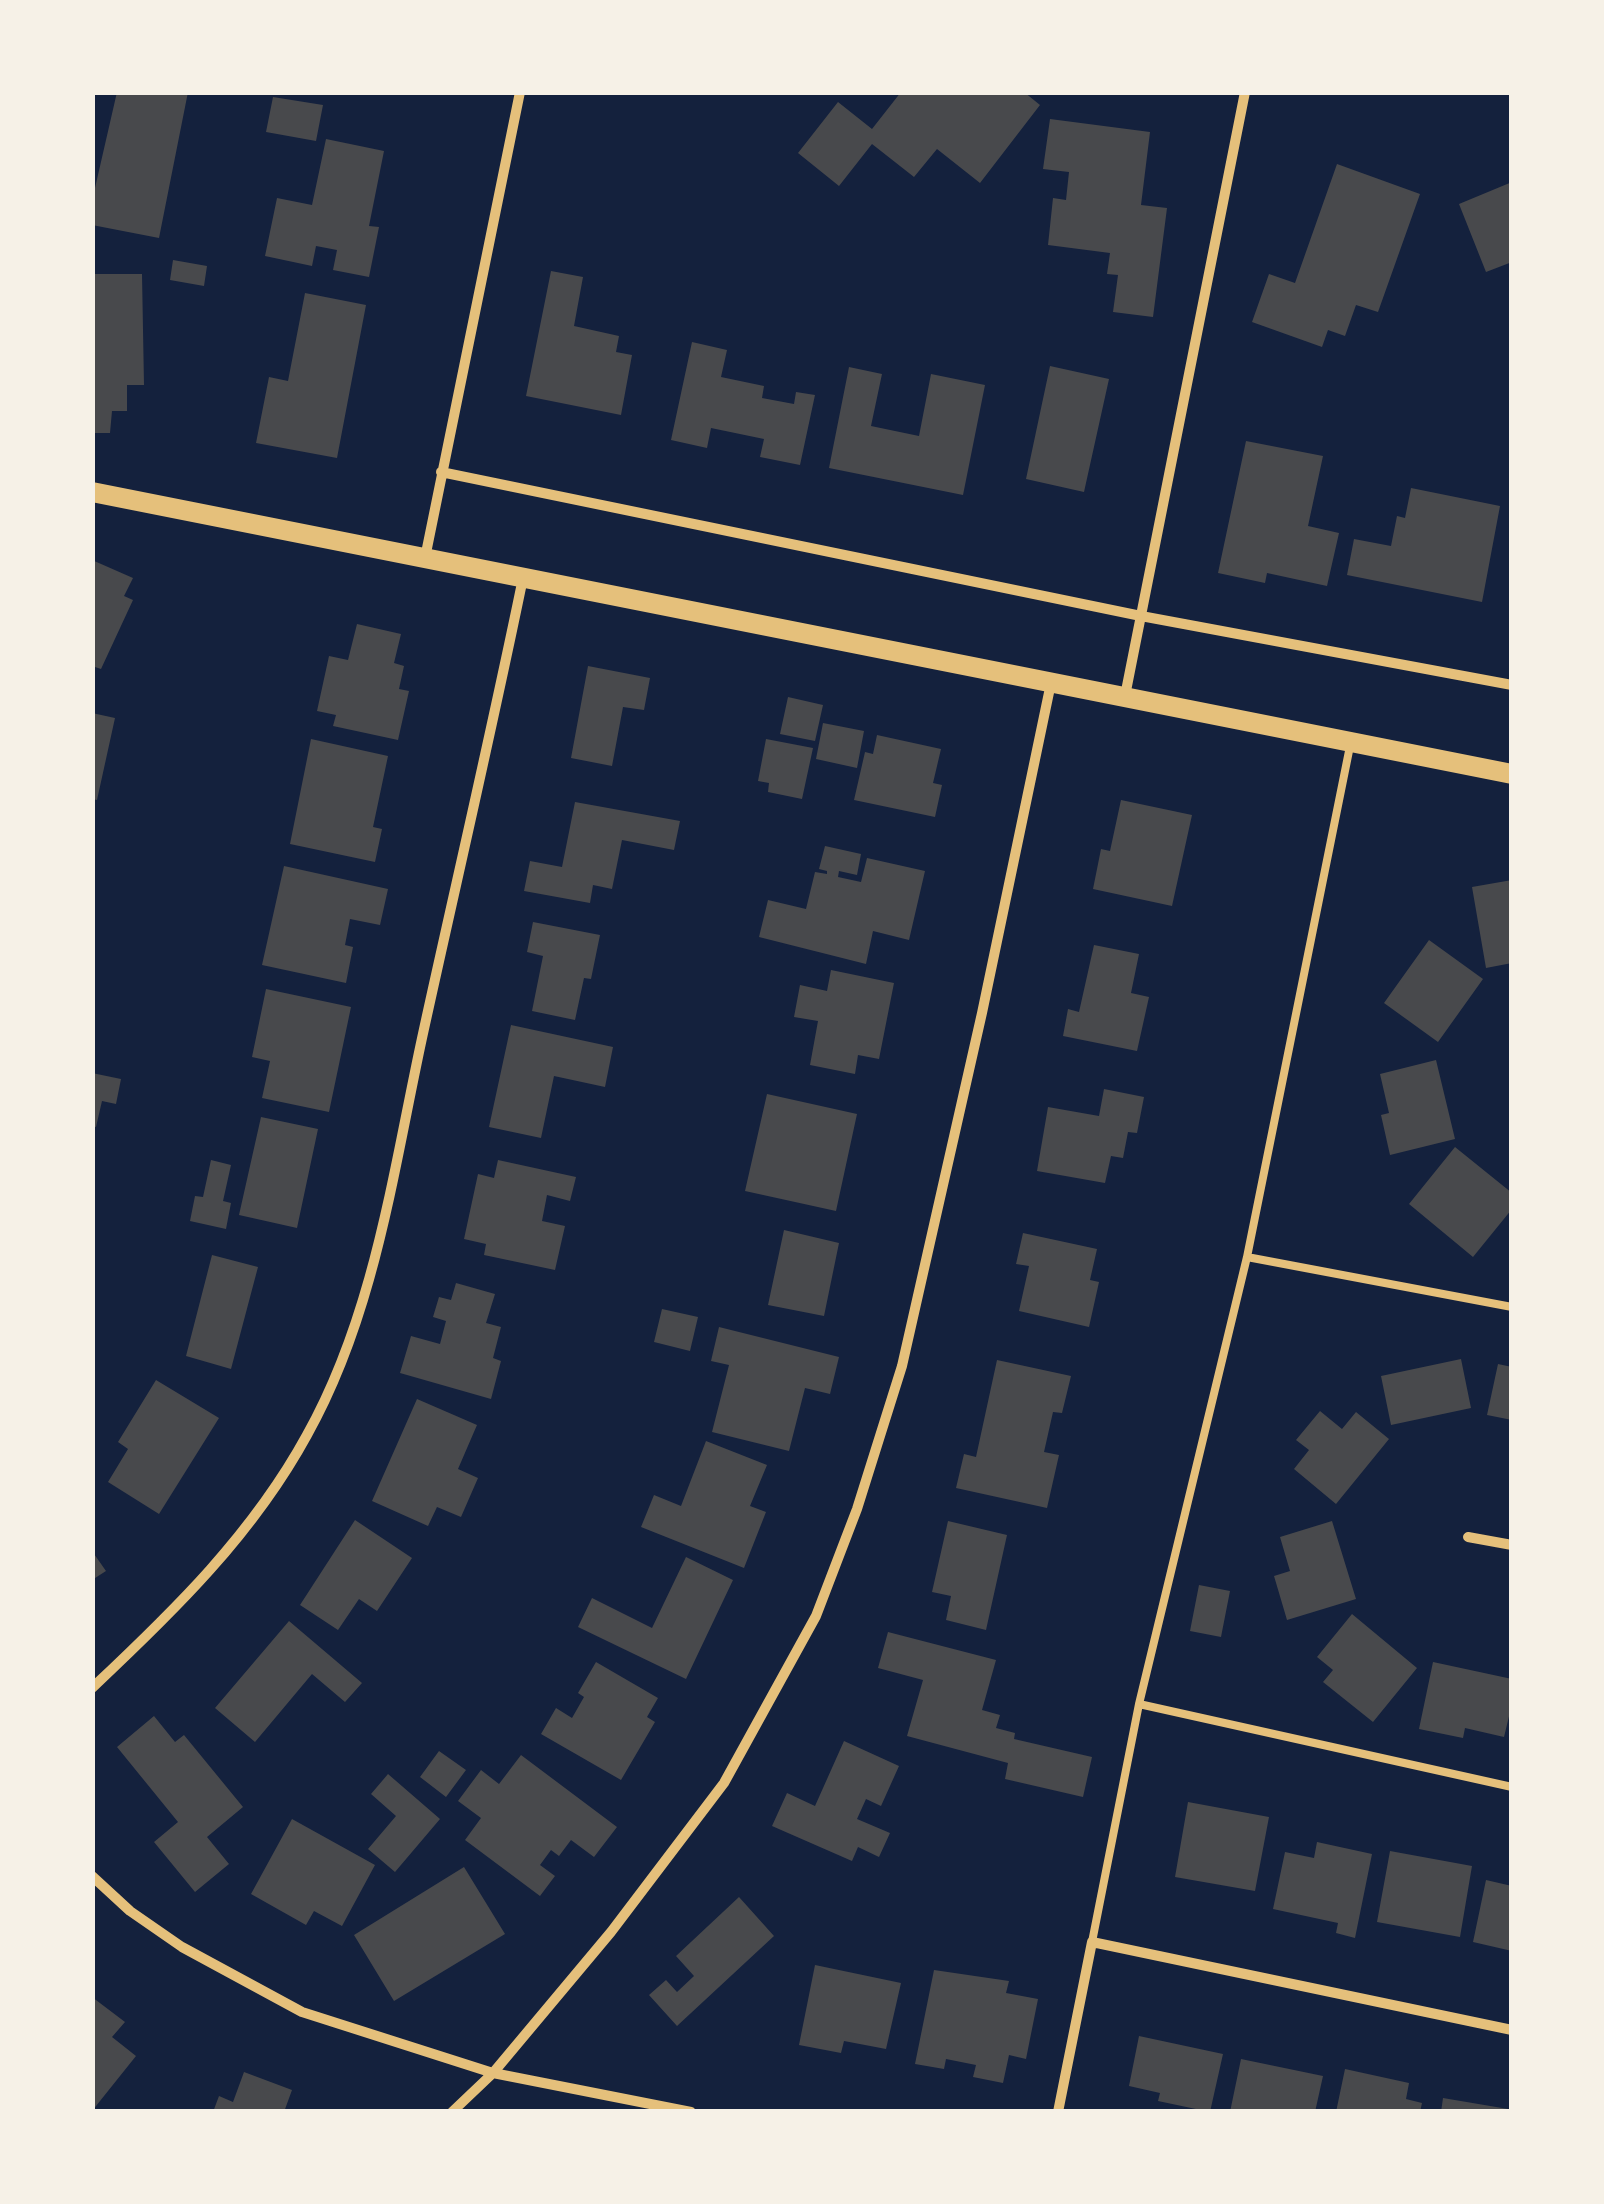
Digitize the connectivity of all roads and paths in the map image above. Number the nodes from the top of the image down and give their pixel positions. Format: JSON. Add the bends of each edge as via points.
{"nodes":[{"id":1,"x":520,"y":92,"type":"edge"},
{"id":2,"x":1245,"y":92,"type":"edge"},
{"id":3,"x":442,"y":472,"type":"junction"},
{"id":4,"x":92,"y":492,"type":"edge"},
{"id":5,"x":425,"y":558,"type":"junction"},
{"id":6,"x":524,"y":577,"type":"junction"},
{"id":7,"x":1141,"y":616,"type":"junction"},
{"id":8,"x":1051,"y":682,"type":"junction"},
{"id":9,"x":1512,"y":685,"type":"edge"},
{"id":10,"x":1125,"y":696,"type":"junction"},
{"id":11,"x":1350,"y":741,"type":"junction"},
{"id":12,"x":1512,"y":774,"type":"edge"},
{"id":13,"x":1247,"y":1257,"type":"junction"},
{"id":14,"x":1512,"y":1307,"type":"edge"},
{"id":15,"x":1468,"y":1537,"type":"dead end"},
{"id":16,"x":1512,"y":1545,"type":"edge"},
{"id":17,"x":92,"y":1688,"type":"edge"},
{"id":18,"x":1140,"y":1704,"type":"junction"},
{"id":19,"x":1512,"y":1788,"type":"edge"},
{"id":20,"x":92,"y":1876,"type":"edge"},
{"id":21,"x":1092,"y":1942,"type":"junction"},
{"id":22,"x":1512,"y":2030,"type":"edge"},
{"id":23,"x":493,"y":2073,"type":"junction"},
{"id":24,"x":452,"y":2112,"type":"edge"},
{"id":25,"x":691,"y":2112,"type":"edge"},
{"id":26,"x":1058,"y":2112,"type":"edge"}],
"edges":[{"from":1,"to":3,"type":"street"},
{"from":2,"to":7,"type":"street"},
{"from":3,"to":5,"type":"street"},
{"from":3,"to":7,"type":"street"},
{"from":4,"to":5,"type":"main road"},
{"from":5,"to":6,"type":"main road"},
{"from":6,"to":8,"type":"main road"},
{"from":6,"to":17,"type":"street","via":[[384,1222],[345,1354],[308,1434],[240,1538]]},
{"from":7,"to":9,"type":"street"},
{"from":7,"to":10,"type":"street"},
{"from":8,"to":10,"type":"main road"},
{"from":8,"to":23,"type":"street","via":[[902,1366],[816,1616],[724,1783]]},
{"from":10,"to":11,"type":"main road"},
{"from":11,"to":12,"type":"main road"},
{"from":11,"to":13,"type":"lane"},
{"from":13,"to":14,"type":"lane"},
{"from":13,"to":18,"type":"lane"},
{"from":15,"to":16,"type":"street"},
{"from":18,"to":19,"type":"lane"},
{"from":18,"to":21,"type":"lane"},
{"from":20,"to":23,"type":"street","via":[[182,1947],[302,2012]]},
{"from":21,"to":22,"type":"street"},
{"from":21,"to":26,"type":"street"},
{"from":23,"to":24,"type":"street"},
{"from":23,"to":25,"type":"street"}]}
